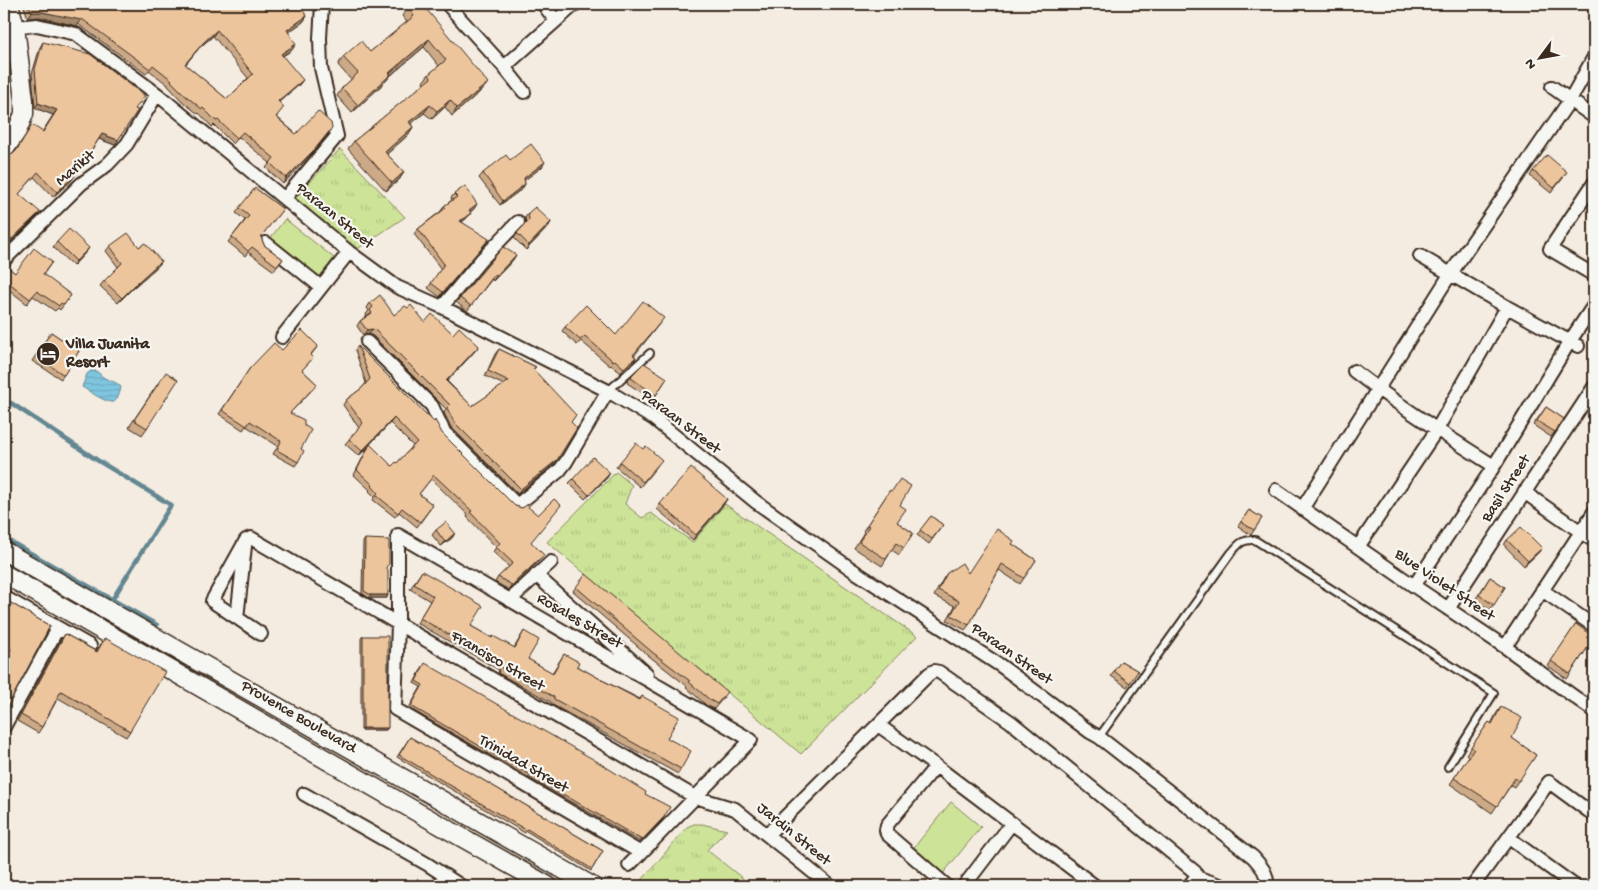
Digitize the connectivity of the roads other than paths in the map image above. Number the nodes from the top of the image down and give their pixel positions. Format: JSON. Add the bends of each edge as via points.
{"nodes":[{"id":1,"x":8,"y":4,"type":"edge"},
{"id":2,"x":322,"y":4,"type":"edge"},
{"id":3,"x":447,"y":4,"type":"edge"},
{"id":4,"x":543,"y":4,"type":"edge"},
{"id":5,"x":575,"y":4,"type":"edge"},
{"id":6,"x":556,"y":21,"type":"junction"},
{"id":7,"x":15,"y":27,"type":"junction"},
{"id":8,"x":1594,"y":57,"type":"edge"},
{"id":9,"x":504,"y":68,"type":"junction"},
{"id":10,"x":1552,"y":87,"type":"dead end"},
{"id":11,"x":524,"y":92,"type":"dead end"},
{"id":12,"x":157,"y":94,"type":"junction"},
{"id":13,"x":1570,"y":100,"type":"junction"},
{"id":14,"x":1594,"y":116,"type":"edge"},
{"id":15,"x":4,"y":150,"type":"edge"},
{"id":16,"x":1594,"y":183,"type":"edge"},
{"id":17,"x":285,"y":198,"type":"junction"},
{"id":18,"x":518,"y":222,"type":"dead end"},
{"id":19,"x":266,"y":243,"type":"dead end"},
{"id":20,"x":349,"y":252,"type":"junction"},
{"id":21,"x":1420,"y":256,"type":"dead end"},
{"id":22,"x":4,"y":260,"type":"edge"},
{"id":23,"x":1451,"y":273,"type":"junction"},
{"id":24,"x":1594,"y":275,"type":"edge"},
{"id":25,"x":321,"y":288,"type":"junction"},
{"id":26,"x":1594,"y":305,"type":"edge"},
{"id":27,"x":442,"y":307,"type":"junction"},
{"id":28,"x":1507,"y":307,"type":"junction"},
{"id":29,"x":282,"y":337,"type":"dead end"},
{"id":30,"x":367,"y":342,"type":"dead end"},
{"id":31,"x":1574,"y":344,"type":"junction"},
{"id":32,"x":650,"y":353,"type":"dead end"},
{"id":33,"x":1354,"y":371,"type":"dead end"},
{"id":34,"x":1594,"y":387,"type":"edge"},
{"id":35,"x":1377,"y":389,"type":"junction"},
{"id":36,"x":608,"y":392,"type":"junction"},
{"id":37,"x":1436,"y":431,"type":"junction"},
{"id":38,"x":1494,"y":466,"type":"junction"},
{"id":39,"x":1276,"y":490,"type":"dead end"},
{"id":40,"x":1524,"y":492,"type":"junction"},
{"id":41,"x":1302,"y":509,"type":"junction"},
{"id":42,"x":1594,"y":512,"type":"edge"},
{"id":43,"x":1581,"y":532,"type":"junction"},
{"id":44,"x":246,"y":540,"type":"junction"},
{"id":45,"x":1594,"y":541,"type":"edge"},
{"id":46,"x":1358,"y":547,"type":"junction"},
{"id":47,"x":4,"y":550,"type":"edge"},
{"id":48,"x":551,"y":562,"type":"dead end"},
{"id":49,"x":4,"y":574,"type":"edge"},
{"id":50,"x":536,"y":575,"type":"junction"},
{"id":51,"x":1414,"y":586,"type":"junction"},
{"id":52,"x":1542,"y":590,"type":"junction"},
{"id":53,"x":4,"y":597,"type":"edge"},
{"id":54,"x":510,"y":600,"type":"junction"},
{"id":55,"x":1448,"y":609,"type":"junction"},
{"id":56,"x":237,"y":618,"type":"junction"},
{"id":57,"x":398,"y":624,"type":"junction"},
{"id":58,"x":1594,"y":626,"type":"edge"},
{"id":59,"x":58,"y":628,"type":"junction"},
{"id":60,"x":261,"y":634,"type":"dead end"},
{"id":61,"x":90,"y":646,"type":"edge"},
{"id":62,"x":1505,"y":647,"type":"junction"},
{"id":63,"x":668,"y":692,"type":"junction"},
{"id":64,"x":1594,"y":711,"type":"edge"},
{"id":65,"x":878,"y":725,"type":"junction"},
{"id":66,"x":4,"y":727,"type":"edge"},
{"id":67,"x":1099,"y":737,"type":"junction"},
{"id":68,"x":936,"y":766,"type":"junction"},
{"id":69,"x":1448,"y":767,"type":"dead end"},
{"id":70,"x":304,"y":794,"type":"dead end"},
{"id":71,"x":696,"y":797,"type":"junction"},
{"id":72,"x":734,"y":809,"type":"joint"},
{"id":73,"x":1594,"y":815,"type":"edge"},
{"id":74,"x":1012,"y":823,"type":"junction"},
{"id":75,"x":767,"y":835,"type":"junction"},
{"id":76,"x":1509,"y":838,"type":"junction"},
{"id":77,"x":641,"y":853,"type":"junction"},
{"id":78,"x":629,"y":865,"type":"dead end"},
{"id":79,"x":1193,"y":882,"type":"edge"},
{"id":80,"x":1220,"y":885,"type":"edge"},
{"id":81,"x":461,"y":886,"type":"edge"},
{"id":82,"x":548,"y":886,"type":"edge"},
{"id":83,"x":592,"y":886,"type":"edge"},
{"id":84,"x":830,"y":886,"type":"edge"},
{"id":85,"x":947,"y":886,"type":"edge"},
{"id":86,"x":964,"y":886,"type":"edge"},
{"id":87,"x":1095,"y":886,"type":"edge"},
{"id":88,"x":1267,"y":886,"type":"edge"},
{"id":89,"x":1473,"y":886,"type":"edge"},
{"id":90,"x":1575,"y":886,"type":"edge"}],
"edges":[{"from":1,"to":7,"type":"street"},
{"from":2,"to":17,"type":"street","via":[[321,68],[337,136]]},
{"from":3,"to":9,"type":"street"},
{"from":4,"to":6,"type":"street"},
{"from":5,"to":6,"type":"street"},
{"from":6,"to":9,"type":"street"},
{"from":7,"to":12,"type":"street","name":"Paraan Street","via":[[37,25],[76,34]]},
{"from":7,"to":15,"type":"street","via":[[24,114]]},
{"from":8,"to":13,"type":"street"},
{"from":9,"to":11,"type":"street"},
{"from":10,"to":13,"type":"street"},
{"from":12,"to":17,"type":"street","name":"Paraan Street"},
{"from":12,"to":22,"type":"street","name":"Marikit","via":[[127,144]]},
{"from":13,"to":14,"type":"street"},
{"from":13,"to":23,"type":"street"},
{"from":16,"to":24,"type":"street","via":[[1550,249]]},
{"from":17,"to":20,"type":"street","name":"Paraan Street"},
{"from":18,"to":27,"type":"street"},
{"from":19,"to":25,"type":"street"},
{"from":20,"to":25,"type":"street"},
{"from":20,"to":27,"type":"street","name":"Paraan Street","via":[[397,286]]},
{"from":21,"to":23,"type":"street"},
{"from":23,"to":28,"type":"street"},
{"from":23,"to":35,"type":"street"},
{"from":25,"to":29,"type":"street"},
{"from":26,"to":31,"type":"street"},
{"from":27,"to":36,"type":"street","name":"Paraan Street"},
{"from":28,"to":31,"type":"street"},
{"from":28,"to":37,"type":"street"},
{"from":30,"to":36,"type":"street","via":[[432,406],[444,432],[517,505],[563,467]]},
{"from":31,"to":38,"type":"street"},
{"from":32,"to":36,"type":"lane"},
{"from":33,"to":35,"type":"street"},
{"from":34,"to":40,"type":"street","name":"Basil Street"},
{"from":35,"to":37,"type":"street"},
{"from":35,"to":41,"type":"street"},
{"from":36,"to":67,"type":"street","name":"Paraan Street","via":[[654,419],[756,502],[857,573],[1001,666]]},
{"from":37,"to":38,"type":"street"},
{"from":37,"to":46,"type":"street"},
{"from":38,"to":51,"type":"street"},
{"from":39,"to":41,"type":"street","name":"Blue Violet Street"},
{"from":40,"to":43,"type":"street"},
{"from":40,"to":55,"type":"street","name":"Basil Street"},
{"from":41,"to":46,"type":"street","name":"Blue Violet Street"},
{"from":42,"to":43,"type":"street"},
{"from":43,"to":45,"type":"street"},
{"from":43,"to":52,"type":"street"},
{"from":44,"to":56,"type":"street"},
{"from":44,"to":56,"type":"street","via":[[212,601]]},
{"from":44,"to":57,"type":"street","name":"Francisco Street","via":[[251,538]]},
{"from":46,"to":51,"type":"street","name":"Blue Violet Street"},
{"from":47,"to":83,"type":"street","name":"Provence Boulevard"},
{"from":48,"to":50,"type":"street"},
{"from":49,"to":82,"type":"street","name":"Provence Boulevard"},
{"from":50,"to":54,"type":"street"},
{"from":50,"to":63,"type":"street"},
{"from":51,"to":55,"type":"street","name":"Blue Violet Street"},
{"from":52,"to":58,"type":"street"},
{"from":52,"to":62,"type":"street"},
{"from":53,"to":59,"type":"street"},
{"from":54,"to":57,"type":"street","name":"Rosales Street","via":[[400,530]]},
{"from":54,"to":63,"type":"street","name":"Rosales Street"},
{"from":55,"to":62,"type":"street","name":"Blue Violet Street"},
{"from":56,"to":60,"type":"street"},
{"from":57,"to":71,"type":"street","name":"Francisco Street"},
{"from":57,"to":77,"type":"street","name":"Trinidad Street","via":[[395,709]]},
{"from":59,"to":61,"type":"street"},
{"from":59,"to":66,"type":"street"},
{"from":62,"to":64,"type":"street","name":"Blue Violet Street"},
{"from":63,"to":71,"type":"street","name":"Rosales Street","via":[[755,736]]},
{"from":65,"to":68,"type":"street"},
{"from":65,"to":75,"type":"street"},
{"from":65,"to":79,"type":"street","via":[[929,674],[939,672],[1011,722],[1194,872]]},
{"from":67,"to":69,"type":"lane","via":[[1231,553],[1247,539],[1255,540],[1494,693]]},
{"from":67,"to":88,"type":"street","name":"Paraan Street","via":[[1253,857],[1264,869]]},
{"from":68,"to":74,"type":"street"},
{"from":68,"to":85,"type":"street","via":[[886,830]]},
{"from":70,"to":81,"type":"street"},
{"from":71,"to":72,"type":"street","name":"Francisco Street"},
{"from":71,"to":77,"type":"street"},
{"from":72,"to":75,"type":"street","name":"Jardin Street"},
{"from":73,"to":76,"type":"street","via":[[1549,782]]},
{"from":74,"to":86,"type":"street"},
{"from":74,"to":87,"type":"street"},
{"from":75,"to":84,"type":"street","name":"Jardin Street"},
{"from":76,"to":89,"type":"street"},
{"from":76,"to":90,"type":"street"},
{"from":77,"to":78,"type":"street"},
{"from":79,"to":80,"type":"street"}]}
